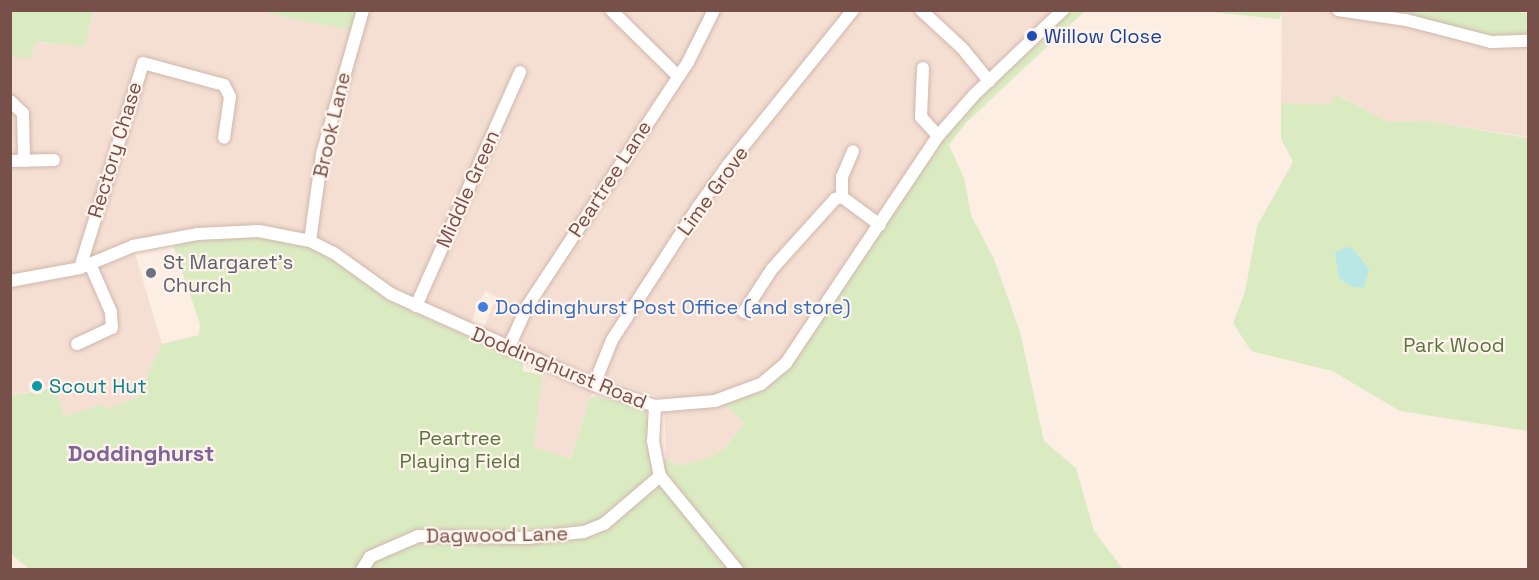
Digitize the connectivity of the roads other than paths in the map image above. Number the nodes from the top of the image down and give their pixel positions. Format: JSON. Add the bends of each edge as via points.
{"nodes":[{"id":1,"x":363,"y":10,"type":"edge"},
{"id":2,"x":611,"y":10,"type":"edge"},
{"id":3,"x":714,"y":10,"type":"edge"},
{"id":4,"x":853,"y":10,"type":"edge"},
{"id":5,"x":921,"y":10,"type":"edge"},
{"id":6,"x":1063,"y":10,"type":"edge"},
{"id":7,"x":1338,"y":10,"type":"edge"},
{"id":8,"x":1528,"y":41,"type":"edge"},
{"id":9,"x":923,"y":68,"type":"dead end"},
{"id":10,"x":520,"y":72,"type":"dead end"},
{"id":11,"x":678,"y":76,"type":"junction"},
{"id":12,"x":989,"y":81,"type":"junction"},
{"id":13,"x":10,"y":100,"type":"edge"},
{"id":14,"x":938,"y":136,"type":"junction"},
{"id":15,"x":224,"y":138,"type":"dead end"},
{"id":16,"x":853,"y":151,"type":"dead end"},
{"id":17,"x":54,"y":160,"type":"dead end"},
{"id":18,"x":10,"y":161,"type":"edge"},
{"id":19,"x":24,"y":161,"type":"junction"},
{"id":20,"x":842,"y":197,"type":"junction"},
{"id":21,"x":880,"y":225,"type":"junction"},
{"id":22,"x":310,"y":241,"type":"junction"},
{"id":23,"x":85,"y":266,"type":"junction"},
{"id":24,"x":10,"y":281,"type":"edge"},
{"id":25,"x":416,"y":306,"type":"junction"},
{"id":26,"x":744,"y":312,"type":"dead end"},
{"id":27,"x":77,"y":344,"type":"dead end"},
{"id":28,"x":508,"y":349,"type":"junction"},
{"id":29,"x":594,"y":385,"type":"junction"},
{"id":30,"x":655,"y":406,"type":"junction"},
{"id":31,"x":660,"y":476,"type":"junction"},
{"id":32,"x":362,"y":570,"type":"edge"},
{"id":33,"x":737,"y":570,"type":"edge"}],
"edges":[{"from":1,"to":22,"type":"street","name":"Brook Lane","via":[[322,154]]},
{"from":2,"to":11,"type":"street"},
{"from":3,"to":11,"type":"street","name":"Peartree Lane"},
{"from":4,"to":29,"type":"street","name":"Lime Grove","via":[[728,165],[612,340]]},
{"from":5,"to":12,"type":"street","via":[[962,48]]},
{"from":6,"to":12,"type":"street","name":"Doddinghurst Road"},
{"from":7,"to":8,"type":"street","via":[[1406,20],[1491,42]]},
{"from":9,"to":14,"type":"street","via":[[921,117]]},
{"from":10,"to":25,"type":"street","name":"Middle Green"},
{"from":11,"to":28,"type":"street","name":"Peartree Lane","via":[[528,305]]},
{"from":12,"to":14,"type":"street","name":"Doddinghurst Road"},
{"from":13,"to":19,"type":"street","via":[[23,113]]},
{"from":14,"to":21,"type":"street","name":"Doddinghurst Road"},
{"from":15,"to":23,"type":"street","name":"Rectory Chase","via":[[230,97],[224,85],[143,63]]},
{"from":16,"to":20,"type":"street","via":[[842,177]]},
{"from":17,"to":19,"type":"street"},
{"from":18,"to":19,"type":"street"},
{"from":20,"to":21,"type":"street"},
{"from":20,"to":26,"type":"street","via":[[824,207],[772,269]]},
{"from":21,"to":30,"type":"street","name":"Doddinghurst Road","via":[[774,374],[743,393],[716,401]]},
{"from":22,"to":23,"type":"street","name":"Doddinghurst Road","via":[[259,231],[197,234],[122,249]]},
{"from":22,"to":25,"type":"street","name":"Doddinghurst Road"},
{"from":23,"to":24,"type":"street","name":"Doddinghurst Road"},
{"from":23,"to":27,"type":"street","via":[[111,312],[112,328]]},
{"from":25,"to":28,"type":"street","name":"Doddinghurst Road"},
{"from":28,"to":29,"type":"street","name":"Doddinghurst Road"},
{"from":29,"to":30,"type":"street","name":"Doddinghurst Road"},
{"from":30,"to":31,"type":"street","via":[[653,441]]},
{"from":31,"to":32,"type":"street","name":"Dagwood Lane","via":[[604,524],[584,532],[527,538],[418,536],[370,557]]},
{"from":31,"to":33,"type":"street"}]}
